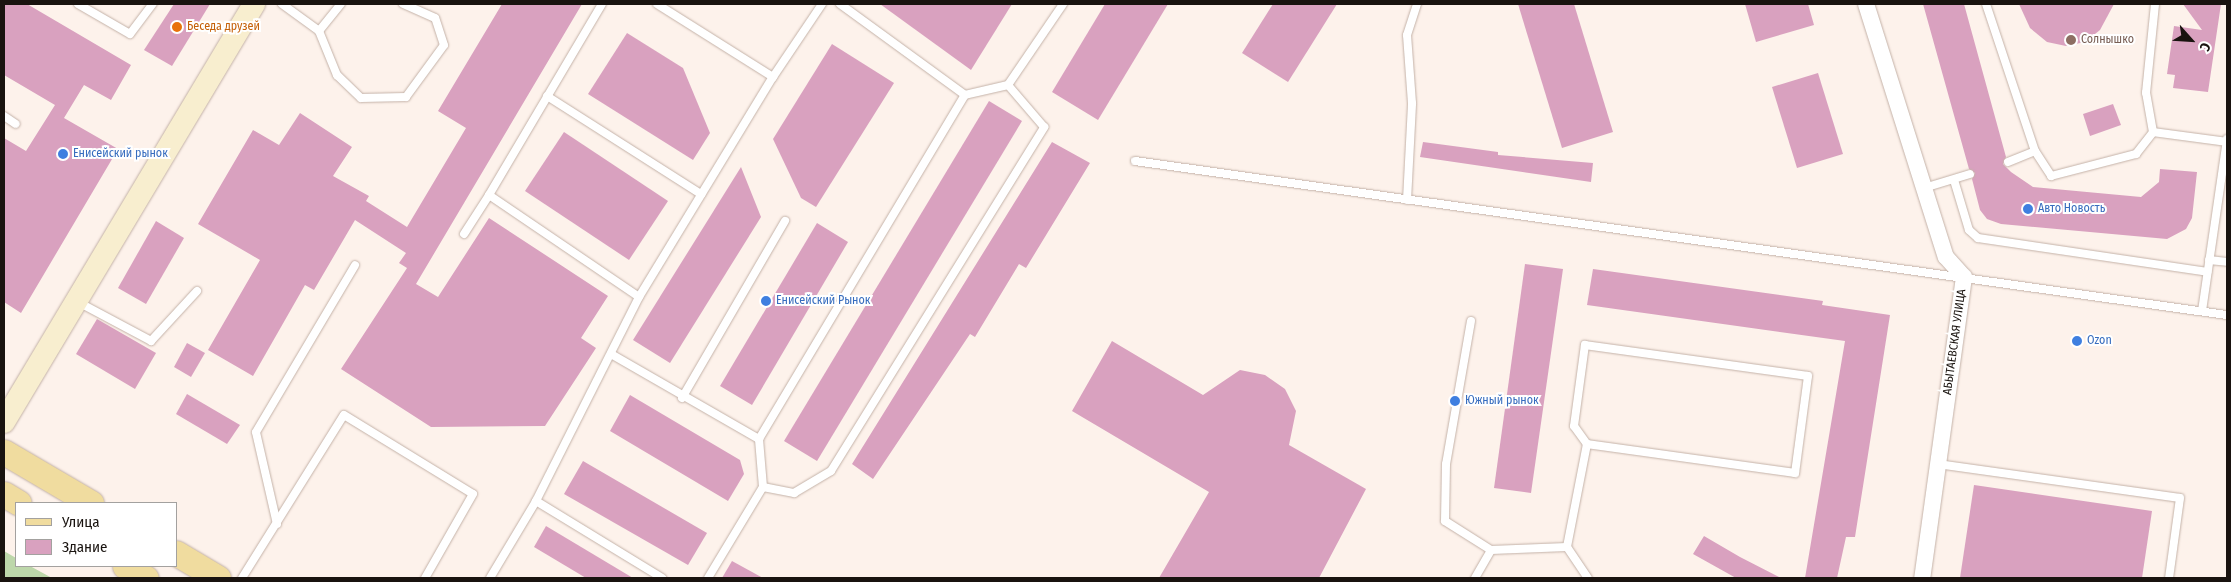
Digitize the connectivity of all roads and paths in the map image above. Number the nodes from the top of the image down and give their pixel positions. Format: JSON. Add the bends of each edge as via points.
{"nodes":[{"id":1,"x":78,"y":4,"type":"edge"},
{"id":2,"x":152,"y":4,"type":"edge"},
{"id":3,"x":254,"y":4,"type":"edge"},
{"id":4,"x":282,"y":4,"type":"edge"},
{"id":5,"x":341,"y":4,"type":"edge"},
{"id":6,"x":403,"y":4,"type":"edge"},
{"id":7,"x":602,"y":4,"type":"edge"},
{"id":8,"x":657,"y":4,"type":"edge"},
{"id":9,"x":822,"y":4,"type":"edge"},
{"id":10,"x":840,"y":4,"type":"edge"},
{"id":11,"x":1062,"y":4,"type":"edge"},
{"id":12,"x":1417,"y":4,"type":"edge"},
{"id":13,"x":1866,"y":4,"type":"edge"},
{"id":14,"x":1986,"y":4,"type":"edge"},
{"id":15,"x":2156,"y":4,"type":"edge"},
{"id":16,"x":319,"y":31,"type":"junction"},
{"id":17,"x":773,"y":77,"type":"junction"},
{"id":18,"x":1008,"y":85,"type":"junction"},
{"id":19,"x":965,"y":95,"type":"junction"},
{"id":20,"x":547,"y":96,"type":"junction"},
{"id":21,"x":4,"y":116,"type":"edge"},
{"id":22,"x":16,"y":124,"type":"dead end"},
{"id":23,"x":2153,"y":132,"type":"junction"},
{"id":24,"x":2227,"y":141,"type":"edge"},
{"id":25,"x":2035,"y":151,"type":"junction"},
{"id":26,"x":1136,"y":161,"type":"dead end"},
{"id":27,"x":2008,"y":162,"type":"dead end"},
{"id":28,"x":1970,"y":174,"type":"dead end"},
{"id":29,"x":1954,"y":180,"type":"junction"},
{"id":30,"x":1923,"y":189,"type":"junction"},
{"id":31,"x":701,"y":194,"type":"junction"},
{"id":32,"x":489,"y":195,"type":"junction"},
{"id":33,"x":1407,"y":200,"type":"junction"},
{"id":34,"x":785,"y":221,"type":"dead end"},
{"id":35,"x":464,"y":234,"type":"dead end"},
{"id":36,"x":2209,"y":260,"type":"junction"},
{"id":37,"x":2227,"y":262,"type":"edge"},
{"id":38,"x":355,"y":264,"type":"dead end"},
{"id":39,"x":2207,"y":272,"type":"junction"},
{"id":40,"x":1964,"y":277,"type":"junction"},
{"id":41,"x":196,"y":292,"type":"dead end"},
{"id":42,"x":639,"y":297,"type":"junction"},
{"id":43,"x":75,"y":300,"type":"junction"},
{"id":44,"x":2202,"y":311,"type":"junction"},
{"id":45,"x":2227,"y":315,"type":"edge"},
{"id":46,"x":1471,"y":321,"type":"dead end"},
{"id":47,"x":611,"y":354,"type":"junction"},
{"id":48,"x":682,"y":398,"type":"junction"},
{"id":49,"x":4,"y":422,"type":"edge"},
{"id":50,"x":759,"y":439,"type":"junction"},
{"id":51,"x":1587,"y":444,"type":"junction"},
{"id":52,"x":4,"y":452,"type":"edge"},
{"id":53,"x":1938,"y":464,"type":"junction"},
{"id":54,"x":763,"y":487,"type":"junction"},
{"id":55,"x":4,"y":494,"type":"edge"},
{"id":56,"x":536,"y":501,"type":"junction"},
{"id":57,"x":17,"y":502,"type":"edge"},
{"id":58,"x":89,"y":502,"type":"edge"},
{"id":59,"x":278,"y":524,"type":"junction"},
{"id":60,"x":1567,"y":547,"type":"junction"},
{"id":61,"x":1491,"y":550,"type":"junction"},
{"id":62,"x":178,"y":555,"type":"edge"},
{"id":63,"x":127,"y":567,"type":"edge"},
{"id":64,"x":146,"y":578,"type":"edge"},
{"id":65,"x":218,"y":578,"type":"edge"},
{"id":66,"x":242,"y":578,"type":"edge"},
{"id":67,"x":425,"y":578,"type":"edge"},
{"id":68,"x":490,"y":578,"type":"edge"},
{"id":69,"x":662,"y":578,"type":"edge"},
{"id":70,"x":708,"y":578,"type":"edge"},
{"id":71,"x":1476,"y":578,"type":"edge"},
{"id":72,"x":1588,"y":578,"type":"edge"},
{"id":73,"x":1922,"y":578,"type":"edge"},
{"id":74,"x":2169,"y":578,"type":"edge"}],
"edges":[{"from":1,"to":2,"type":"lane","via":[[130,34]]},
{"from":3,"to":43,"type":"street"},
{"from":4,"to":16,"type":"lane"},
{"from":5,"to":16,"type":"lane"},
{"from":6,"to":16,"type":"lane","via":[[435,18],[444,45],[406,97],[361,98],[337,75]]},
{"from":7,"to":20,"type":"lane"},
{"from":8,"to":17,"type":"lane"},
{"from":9,"to":17,"type":"lane"},
{"from":10,"to":19,"type":"lane"},
{"from":11,"to":18,"type":"lane"},
{"from":12,"to":33,"type":"lane","via":[[1407,35],[1412,103]]},
{"from":13,"to":30,"type":"street","name":"АБЫТАЕВСКАЯ УЛИЦА"},
{"from":14,"to":25,"type":"lane"},
{"from":15,"to":23,"type":"lane","via":[[2146,93]]},
{"from":17,"to":31,"type":"lane"},
{"from":18,"to":19,"type":"lane"},
{"from":18,"to":54,"type":"lane","via":[[1044,127],[831,471],[794,493]]},
{"from":19,"to":50,"type":"lane"},
{"from":20,"to":31,"type":"lane"},
{"from":20,"to":32,"type":"lane"},
{"from":21,"to":22,"type":"lane"},
{"from":23,"to":24,"type":"lane"},
{"from":23,"to":25,"type":"lane","via":[[2136,154],[2052,176]]},
{"from":24,"to":36,"type":"lane"},
{"from":25,"to":27,"type":"lane"},
{"from":26,"to":33,"type":"lane"},
{"from":28,"to":29,"type":"lane"},
{"from":29,"to":30,"type":"lane"},
{"from":29,"to":39,"type":"lane","via":[[1969,230],[1978,238]]},
{"from":30,"to":40,"type":"street","name":"АБЫТАЕВСКАЯ УЛИЦА","via":[[1946,257]]},
{"from":31,"to":42,"type":"lane"},
{"from":32,"to":35,"type":"lane"},
{"from":32,"to":42,"type":"lane"},
{"from":33,"to":40,"type":"lane"},
{"from":34,"to":48,"type":"lane"},
{"from":36,"to":37,"type":"lane"},
{"from":36,"to":39,"type":"lane"},
{"from":38,"to":59,"type":"lane","via":[[256,432]]},
{"from":39,"to":44,"type":"lane"},
{"from":40,"to":44,"type":"lane"},
{"from":40,"to":53,"type":"street","name":"АБЫТАЕВСКАЯ УЛИЦА"},
{"from":41,"to":43,"type":"lane","via":[[151,341]]},
{"from":42,"to":47,"type":"lane"},
{"from":43,"to":49,"type":"street"},
{"from":44,"to":45,"type":"lane"},
{"from":46,"to":61,"type":"lane","via":[[1446,464],[1445,521]]},
{"from":47,"to":48,"type":"lane"},
{"from":47,"to":56,"type":"lane"},
{"from":48,"to":50,"type":"lane"},
{"from":50,"to":54,"type":"lane"},
{"from":51,"to":51,"type":"lane","via":[[1795,473],[1808,376],[1585,345],[1574,426]]},
{"from":51,"to":60,"type":"lane"},
{"from":52,"to":58,"type":"main road"},
{"from":53,"to":73,"type":"street","name":"АБЫТАЕВСКАЯ УЛИЦА"},
{"from":53,"to":74,"type":"lane","via":[[2180,498]]},
{"from":54,"to":70,"type":"lane"},
{"from":55,"to":57,"type":"main road"},
{"from":56,"to":68,"type":"lane"},
{"from":56,"to":69,"type":"lane"},
{"from":59,"to":66,"type":"lane"},
{"from":59,"to":67,"type":"lane","via":[[344,415],[473,494]]},
{"from":60,"to":61,"type":"lane"},
{"from":60,"to":72,"type":"lane"},
{"from":61,"to":71,"type":"lane"},
{"from":62,"to":65,"type":"main road"},
{"from":63,"to":64,"type":"main road"}]}
